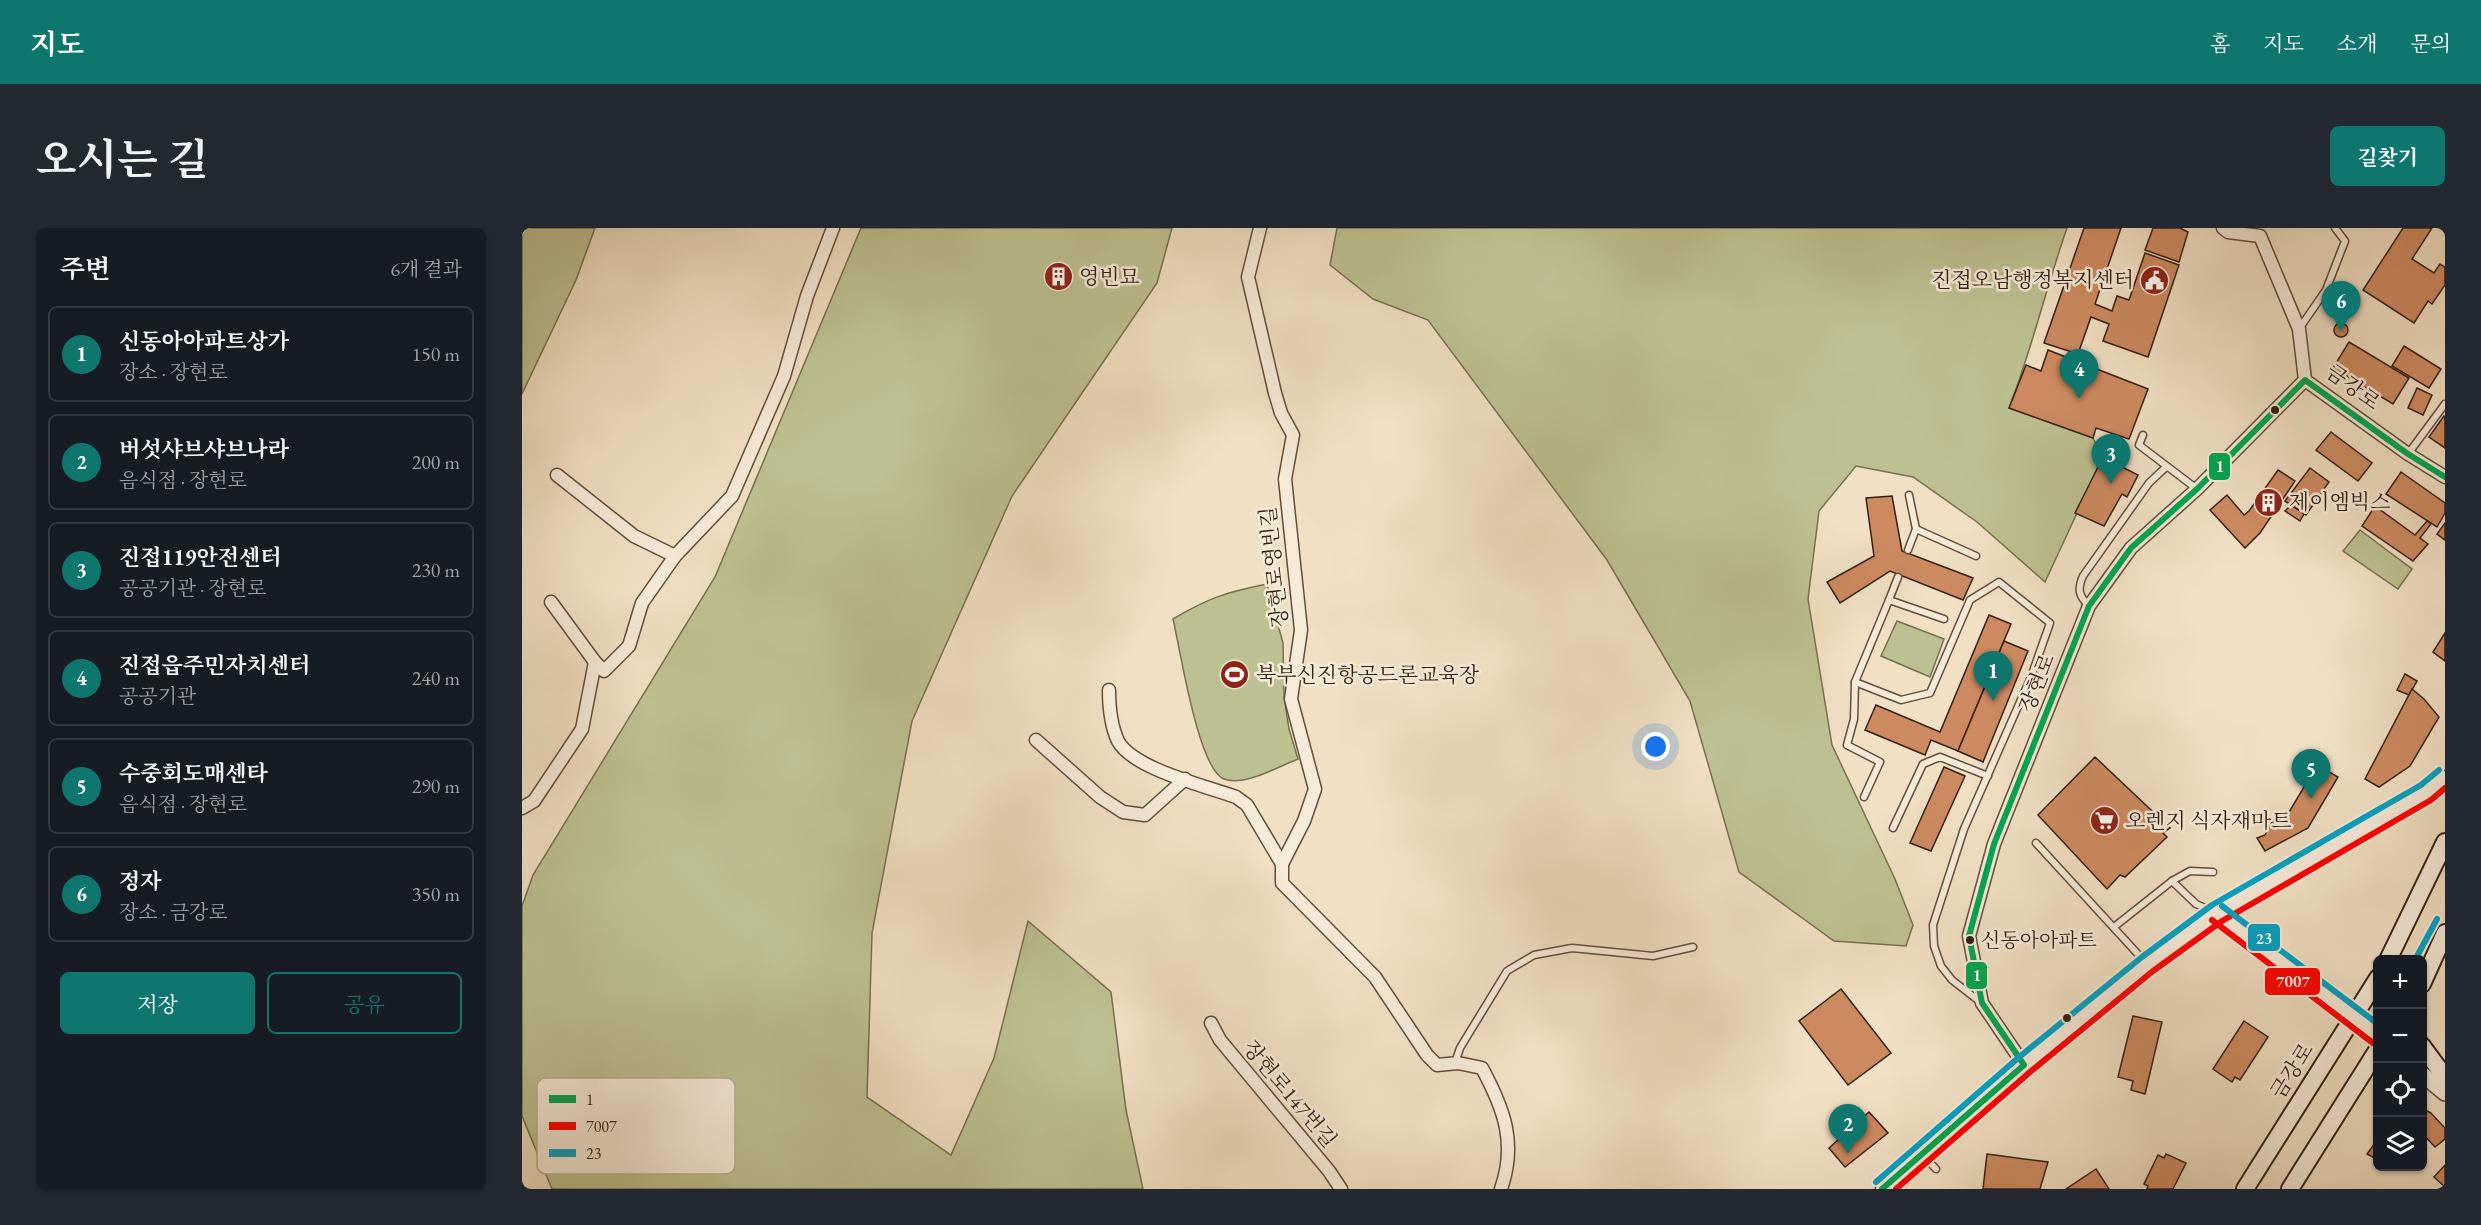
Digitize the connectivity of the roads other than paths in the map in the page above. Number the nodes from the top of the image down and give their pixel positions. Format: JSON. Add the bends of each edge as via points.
{"nodes":[{"id":1,"x":833,"y":228,"type":"edge"},
{"id":2,"x":1260,"y":228,"type":"edge"},
{"id":3,"x":2223,"y":228,"type":"edge"},
{"id":4,"x":2335,"y":228,"type":"edge"},
{"id":5,"x":2299,"y":329,"type":"junction"},
{"id":6,"x":2305,"y":380,"type":"junction"},
{"id":7,"x":2445,"y":404,"type":"edge"},
{"id":8,"x":2143,"y":435,"type":"dead end"},
{"id":9,"x":2408,"y":454,"type":"junction"},
{"id":10,"x":2166,"y":467,"type":"junction"},
{"id":11,"x":557,"y":475,"type":"dead end"},
{"id":12,"x":2445,"y":477,"type":"edge"},
{"id":13,"x":2197,"y":489,"type":"junction"},
{"id":14,"x":1909,"y":495,"type":"dead end"},
{"id":15,"x":1916,"y":529,"type":"junction"},
{"id":16,"x":1908,"y":550,"type":"dead end"},
{"id":17,"x":675,"y":556,"type":"junction"},
{"id":18,"x":1976,"y":556,"type":"dead end"},
{"id":19,"x":1898,"y":577,"type":"dead end"},
{"id":20,"x":1889,"y":600,"type":"junction"},
{"id":21,"x":551,"y":602,"type":"dead end"},
{"id":22,"x":2088,"y":606,"type":"junction"},
{"id":23,"x":1944,"y":619,"type":"dead end"},
{"id":24,"x":595,"y":662,"type":"junction"},
{"id":25,"x":1856,"y":682,"type":"junction"},
{"id":26,"x":1109,"y":690,"type":"dead end"},
{"id":27,"x":1036,"y":740,"type":"dead end"},
{"id":28,"x":1988,"y":776,"type":"junction"},
{"id":29,"x":2445,"y":777,"type":"edge"},
{"id":30,"x":1185,"y":779,"type":"junction"},
{"id":31,"x":1864,"y":797,"type":"dead end"},
{"id":32,"x":522,"y":808,"type":"edge"},
{"id":33,"x":1893,"y":828,"type":"dead end"},
{"id":34,"x":2445,"y":842,"type":"edge"},
{"id":35,"x":2036,"y":843,"type":"dead end"},
{"id":36,"x":1282,"y":864,"type":"junction"},
{"id":37,"x":2213,"y":872,"type":"dead end"},
{"id":38,"x":2172,"y":881,"type":"junction"},
{"id":39,"x":2217,"y":913,"type":"junction"},
{"id":40,"x":2445,"y":923,"type":"edge"},
{"id":41,"x":2114,"y":927,"type":"junction"},
{"id":42,"x":2445,"y":933,"type":"edge"},
{"id":43,"x":1693,"y":947,"type":"dead end"},
{"id":44,"x":2390,"y":955,"type":"edge"},
{"id":45,"x":2427,"y":956,"type":"edge"},
{"id":46,"x":2147,"y":964,"type":"junction"},
{"id":47,"x":2427,"y":973,"type":"edge"},
{"id":48,"x":2373,"y":986,"type":"edge"},
{"id":49,"x":1982,"y":1004,"type":"junction"},
{"id":50,"x":2354,"y":1016,"type":"junction"},
{"id":51,"x":1211,"y":1023,"type":"dead end"},
{"id":52,"x":2373,"y":1032,"type":"edge"},
{"id":53,"x":2427,"y":1053,"type":"edge"},
{"id":54,"x":2373,"y":1056,"type":"edge"},
{"id":55,"x":1455,"y":1064,"type":"junction"},
{"id":56,"x":2024,"y":1065,"type":"junction"},
{"id":57,"x":2445,"y":1077,"type":"edge"},
{"id":58,"x":2427,"y":1078,"type":"edge"},
{"id":59,"x":2445,"y":1093,"type":"edge"},
{"id":60,"x":1922,"y":1154,"type":"junction"},
{"id":61,"x":1936,"y":1169,"type":"dead end"},
{"id":62,"x":1341,"y":1189,"type":"edge"},
{"id":63,"x":1501,"y":1189,"type":"edge"},
{"id":64,"x":1882,"y":1189,"type":"edge"},
{"id":65,"x":2245,"y":1189,"type":"edge"},
{"id":66,"x":2290,"y":1189,"type":"edge"}],
"edges":[{"from":1,"to":17,"type":"street","via":[[807,296],[784,376],[732,496]]},
{"from":2,"to":36,"type":"street","name":"장현로영빈길","via":[[1248,277],[1275,393],[1293,435],[1285,479],[1302,630],[1291,699],[1315,789]]},
{"from":3,"to":5,"type":"street","name":"금강로","via":[[2260,236]]},
{"from":4,"to":5,"type":"lane","via":[[2346,241],[2326,290]]},
{"from":5,"to":6,"type":"street","name":"금강로"},
{"from":6,"to":9,"type":"street","name":"금강로"},
{"from":6,"to":13,"type":"street","name":"장현로"},
{"from":7,"to":9,"type":"lane"},
{"from":8,"to":10,"type":"lane","via":[[2139,445]]},
{"from":9,"to":12,"type":"street","name":"금강로"},
{"from":10,"to":13,"type":"lane"},
{"from":10,"to":22,"type":"lane","via":[[2149,483],[2083,576],[2078,586],[2080,597]]},
{"from":11,"to":17,"type":"street","via":[[634,536]]},
{"from":13,"to":22,"type":"street","name":"장현로","via":[[2132,548]]},
{"from":14,"to":15,"type":"lane"},
{"from":15,"to":16,"type":"lane"},
{"from":15,"to":18,"type":"lane"},
{"from":17,"to":24,"type":"street","via":[[642,603],[629,646],[604,671]]},
{"from":19,"to":20,"type":"lane"},
{"from":20,"to":23,"type":"lane"},
{"from":20,"to":25,"type":"lane"},
{"from":21,"to":24,"type":"street"},
{"from":22,"to":49,"type":"street","name":"장현로","via":[[1991,855],[1969,936]]},
{"from":24,"to":32,"type":"street","via":[[582,729],[534,801]]},
{"from":25,"to":28,"type":"lane","via":[[1901,700],[1930,693],[1970,600],[1999,582],[2050,623],[2031,678]]},
{"from":25,"to":31,"type":"lane","via":[[1854,719],[1847,745],[1880,762]]},
{"from":26,"to":30,"type":"street","via":[[1118,741],[1129,754]]},
{"from":27,"to":30,"type":"street","via":[[1100,797],[1123,812],[1145,815]]},
{"from":28,"to":33,"type":"lane","via":[[1940,757],[1923,764]]},
{"from":28,"to":49,"type":"lane","via":[[1964,829],[1933,925],[1934,946],[1941,966]]},
{"from":29,"to":39,"type":"street","via":[[2426,792]]},
{"from":30,"to":36,"type":"street","via":[[1236,797],[1247,805]]},
{"from":34,"to":44,"type":"main road"},
{"from":35,"to":41,"type":"lane"},
{"from":36,"to":55,"type":"street","via":[[1282,883],[1375,977],[1427,1055],[1437,1065]]},
{"from":37,"to":38,"type":"lane","via":[[2190,871]]},
{"from":38,"to":39,"type":"lane","via":[[2196,904]]},
{"from":38,"to":41,"type":"lane"},
{"from":39,"to":46,"type":"street"},
{"from":39,"to":50,"type":"street"},
{"from":40,"to":45,"type":"main road"},
{"from":41,"to":46,"type":"lane"},
{"from":42,"to":47,"type":"main road"},
{"from":43,"to":55,"type":"lane","via":[[1653,956],[1572,948],[1534,954],[1507,971],[1460,1048]]},
{"from":46,"to":56,"type":"street"},
{"from":48,"to":50,"type":"main road","name":"금강로"},
{"from":49,"to":56,"type":"street","name":"장현로"},
{"from":50,"to":52,"type":"street"},
{"from":50,"to":65,"type":"main road","name":"금강로"},
{"from":51,"to":62,"type":"street","name":"장현로147번길","via":[[1220,1040]]},
{"from":53,"to":57,"type":"main road"},
{"from":54,"to":66,"type":"main road"},
{"from":55,"to":63,"type":"street","via":[[1482,1068],[1493,1089],[1509,1133],[1508,1162]]},
{"from":56,"to":60,"type":"street"},
{"from":58,"to":59,"type":"street"},
{"from":60,"to":61,"type":"lane"},
{"from":60,"to":64,"type":"street"}]}
